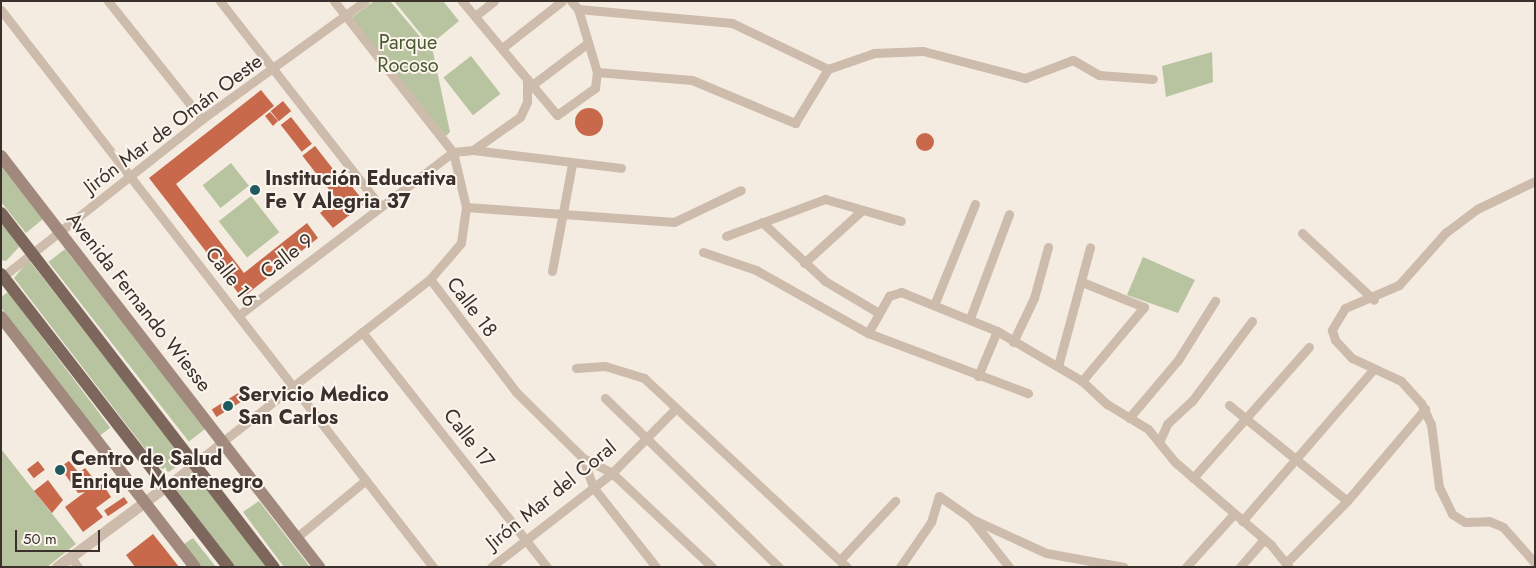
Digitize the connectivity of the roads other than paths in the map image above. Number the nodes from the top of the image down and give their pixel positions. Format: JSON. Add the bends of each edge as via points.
{"nodes":[{"id":1,"x":108,"y":1,"type":"edge"},
{"id":2,"x":220,"y":1,"type":"edge"},
{"id":3,"x":334,"y":1,"type":"edge"},
{"id":4,"x":365,"y":1,"type":"edge"},
{"id":5,"x":462,"y":1,"type":"edge"},
{"id":6,"x":494,"y":1,"type":"edge"},
{"id":7,"x":562,"y":1,"type":"edge"},
{"id":8,"x":571,"y":1,"type":"edge"},
{"id":9,"x":578,"y":9,"type":"junction"},
{"id":10,"x":1,"y":10,"type":"edge"},
{"id":11,"x":346,"y":16,"type":"junction"},
{"id":12,"x":475,"y":16,"type":"junction"},
{"id":13,"x":588,"y":43,"type":"junction"},
{"id":14,"x":502,"y":48,"type":"junction"},
{"id":15,"x":828,"y":69,"type":"junction"},
{"id":16,"x":276,"y":70,"type":"junction"},
{"id":17,"x":597,"y":72,"type":"junction"},
{"id":18,"x":1153,"y":79,"type":"dead end"},
{"id":19,"x":529,"y":82,"type":"junction"},
{"id":20,"x":202,"y":119,"type":"junction"},
{"id":21,"x":473,"y":150,"type":"junction"},
{"id":22,"x":453,"y":152,"type":"junction"},
{"id":23,"x":1,"y":156,"type":"edge"},
{"id":24,"x":572,"y":164,"type":"junction"},
{"id":25,"x":621,"y":168,"type":"dead end"},
{"id":26,"x":130,"y":176,"type":"junction"},
{"id":27,"x":1535,"y":181,"type":"edge"},
{"id":28,"x":741,"y":190,"type":"dead end"},
{"id":29,"x":975,"y":204,"type":"dead end"},
{"id":30,"x":381,"y":207,"type":"junction"},
{"id":31,"x":466,"y":207,"type":"junction"},
{"id":32,"x":860,"y":212,"type":"junction"},
{"id":33,"x":1,"y":213,"type":"edge"},
{"id":34,"x":563,"y":213,"type":"junction"},
{"id":35,"x":1008,"y":214,"type":"dead end"},
{"id":36,"x":901,"y":221,"type":"dead end"},
{"id":37,"x":762,"y":222,"type":"junction"},
{"id":38,"x":60,"y":231,"type":"junction"},
{"id":39,"x":1302,"y":233,"type":"dead end"},
{"id":40,"x":726,"y":236,"type":"dead end"},
{"id":41,"x":1090,"y":246,"type":"dead end"},
{"id":42,"x":1048,"y":247,"type":"dead end"},
{"id":43,"x":703,"y":252,"type":"dead end"},
{"id":44,"x":33,"y":254,"type":"junction"},
{"id":45,"x":804,"y":263,"type":"junction"},
{"id":46,"x":552,"y":271,"type":"dead end"},
{"id":47,"x":2,"y":276,"type":"edge"},
{"id":48,"x":430,"y":280,"type":"junction"},
{"id":49,"x":1082,"y":282,"type":"junction"},
{"id":50,"x":1374,"y":300,"type":"junction"},
{"id":51,"x":1215,"y":301,"type":"dead end"},
{"id":52,"x":934,"y":305,"type":"junction"},
{"id":53,"x":877,"y":312,"type":"junction"},
{"id":54,"x":238,"y":315,"type":"junction"},
{"id":55,"x":1,"y":317,"type":"edge"},
{"id":56,"x":970,"y":318,"type":"junction"},
{"id":57,"x":1252,"y":321,"type":"dead end"},
{"id":58,"x":997,"y":331,"type":"junction"},
{"id":59,"x":362,"y":332,"type":"junction"},
{"id":60,"x":868,"y":333,"type":"junction"},
{"id":61,"x":1013,"y":342,"type":"junction"},
{"id":62,"x":1309,"y":348,"type":"dead end"},
{"id":63,"x":1058,"y":366,"type":"junction"},
{"id":64,"x":576,"y":368,"type":"dead end"},
{"id":65,"x":1373,"y":370,"type":"junction"},
{"id":66,"x":978,"y":376,"type":"junction"},
{"id":67,"x":1082,"y":381,"type":"junction"},
{"id":68,"x":290,"y":384,"type":"junction"},
{"id":69,"x":1028,"y":393,"type":"dead end"},
{"id":70,"x":605,"y":398,"type":"dead end"},
{"id":71,"x":1229,"y":405,"type":"dead end"},
{"id":72,"x":676,"y":408,"type":"junction"},
{"id":73,"x":1425,"y":410,"type":"junction"},
{"id":74,"x":1129,"y":418,"type":"junction"},
{"id":75,"x":1246,"y":422,"type":"junction"},
{"id":76,"x":222,"y":439,"type":"junction"},
{"id":77,"x":645,"y":439,"type":"junction"},
{"id":78,"x":1160,"y":440,"type":"junction"},
{"id":79,"x":583,"y":458,"type":"junction"},
{"id":80,"x":1296,"y":460,"type":"junction"},
{"id":81,"x":194,"y":462,"type":"junction"},
{"id":82,"x":612,"y":473,"type":"junction"},
{"id":83,"x":1193,"y":478,"type":"junction"},
{"id":84,"x":366,"y":480,"type":"junction"},
{"id":85,"x":166,"y":486,"type":"junction"},
{"id":86,"x":593,"y":487,"type":"junction"},
{"id":87,"x":895,"y":501,"type":"dead end"},
{"id":88,"x":1347,"y":501,"type":"junction"},
{"id":89,"x":144,"y":503,"type":"junction"},
{"id":90,"x":1233,"y":515,"type":"junction"},
{"id":91,"x":970,"y":518,"type":"junction"},
{"id":92,"x":1242,"y":521,"type":"junction"},
{"id":93,"x":296,"y":537,"type":"junction"},
{"id":94,"x":527,"y":539,"type":"junction"},
{"id":95,"x":1264,"y":540,"type":"junction"},
{"id":96,"x":70,"y":556,"type":"junction"},
{"id":97,"x":840,"y":560,"type":"junction"},
{"id":98,"x":1535,"y":563,"type":"edge"},
{"id":99,"x":1287,"y":565,"type":"edge"},
{"id":100,"x":57,"y":567,"type":"edge"},
{"id":101,"x":78,"y":567,"type":"edge"},
{"id":102,"x":195,"y":567,"type":"edge"},
{"id":103,"x":228,"y":567,"type":"edge"},
{"id":104,"x":274,"y":567,"type":"edge"},
{"id":105,"x":319,"y":567,"type":"edge"},
{"id":106,"x":433,"y":567,"type":"edge"},
{"id":107,"x":491,"y":567,"type":"edge"},
{"id":108,"x":547,"y":567,"type":"edge"},
{"id":109,"x":656,"y":567,"type":"edge"},
{"id":110,"x":712,"y":567,"type":"edge"},
{"id":111,"x":779,"y":567,"type":"edge"},
{"id":112,"x":847,"y":567,"type":"edge"},
{"id":113,"x":900,"y":567,"type":"edge"},
{"id":114,"x":1009,"y":567,"type":"edge"},
{"id":115,"x":1124,"y":567,"type":"edge"},
{"id":116,"x":1186,"y":567,"type":"edge"},
{"id":117,"x":1240,"y":567,"type":"edge"}],
"edges":[{"from":1,"to":20,"type":"street"},
{"from":2,"to":16,"type":"street"},
{"from":3,"to":11,"type":"street","name":"Calle 18"},
{"from":4,"to":11,"type":"street","name":"Jirón Mar de Omán Oeste"},
{"from":5,"to":12,"type":"street"},
{"from":6,"to":12,"type":"street"},
{"from":7,"to":14,"type":"street"},
{"from":8,"to":9,"type":"street"},
{"from":9,"to":13,"type":"street"},
{"from":9,"to":15,"type":"street","via":[[732,23]]},
{"from":10,"to":26,"type":"street","name":"Calle 16"},
{"from":11,"to":16,"type":"street","name":"Jirón Mar de Omán Oeste"},
{"from":11,"to":22,"type":"street","name":"Calle 18"},
{"from":12,"to":14,"type":"street"},
{"from":13,"to":17,"type":"street"},
{"from":13,"to":19,"type":"street"},
{"from":14,"to":19,"type":"street"},
{"from":15,"to":17,"type":"street","via":[[795,123],[692,80]]},
{"from":15,"to":18,"type":"street","via":[[874,53],[923,51],[1025,78],[1073,60],[1099,75]]},
{"from":16,"to":20,"type":"street","name":"Jirón Mar de Omán Oeste"},
{"from":16,"to":30,"type":"street"},
{"from":17,"to":19,"type":"street","via":[[595,88],[557,115]]},
{"from":19,"to":21,"type":"street","via":[[527,102],[520,116]]},
{"from":20,"to":26,"type":"street","name":"Jirón Mar de Omán Oeste"},
{"from":21,"to":22,"type":"street"},
{"from":21,"to":24,"type":"street"},
{"from":22,"to":30,"type":"street","name":"Calle 9"},
{"from":22,"to":31,"type":"street","name":"Calle 18"},
{"from":23,"to":38,"type":"main road","name":"Avenida Fernando Wiesse"},
{"from":24,"to":25,"type":"street"},
{"from":24,"to":34,"type":"street"},
{"from":26,"to":38,"type":"street","name":"Jirón Mar de Omán Oeste"},
{"from":26,"to":54,"type":"street","name":"Calle 16"},
{"from":27,"to":50,"type":"street","via":[[1477,209],[1446,232],[1406,279]]},
{"from":28,"to":34,"type":"street","via":[[674,222]]},
{"from":29,"to":52,"type":"street"},
{"from":30,"to":54,"type":"street","name":"Calle 9"},
{"from":31,"to":34,"type":"street"},
{"from":31,"to":48,"type":"street","name":"Calle 18","via":[[459,250]]},
{"from":32,"to":36,"type":"street"},
{"from":32,"to":37,"type":"street","via":[[825,199]]},
{"from":32,"to":45,"type":"street"},
{"from":33,"to":44,"type":"main road"},
{"from":34,"to":46,"type":"street"},
{"from":35,"to":56,"type":"street"},
{"from":37,"to":40,"type":"street"},
{"from":37,"to":45,"type":"street"},
{"from":38,"to":44,"type":"street","name":"Jirón Mar de Omán Oeste"},
{"from":38,"to":76,"type":"main road","name":"Avenida Fernando Wiesse"},
{"from":39,"to":50,"type":"street"},
{"from":41,"to":49,"type":"street"},
{"from":42,"to":61,"type":"street","via":[[1034,298]]},
{"from":43,"to":60,"type":"street","via":[[756,270]]},
{"from":44,"to":47,"type":"street","name":"Jirón Mar de Omán Oeste"},
{"from":44,"to":81,"type":"main road"},
{"from":45,"to":53,"type":"street"},
{"from":47,"to":85,"type":"main road"},
{"from":48,"to":59,"type":"street"},
{"from":48,"to":79,"type":"street","name":"Calle 18","via":[[516,392]]},
{"from":49,"to":63,"type":"street"},
{"from":49,"to":67,"type":"street","via":[[1144,308]]},
{"from":50,"to":65,"type":"street","via":[[1345,308],[1332,330],[1343,350]]},
{"from":51,"to":74,"type":"street","via":[[1178,360]]},
{"from":52,"to":53,"type":"street","via":[[893,292]]},
{"from":52,"to":56,"type":"street"},
{"from":53,"to":60,"type":"street"},
{"from":54,"to":68,"type":"street","name":"Calle 16"},
{"from":55,"to":89,"type":"main road"},
{"from":56,"to":58,"type":"street"},
{"from":57,"to":78,"type":"street","via":[[1192,401],[1167,424]]},
{"from":58,"to":61,"type":"street"},
{"from":58,"to":66,"type":"street"},
{"from":59,"to":68,"type":"street"},
{"from":59,"to":94,"type":"street","name":"Calle 17"},
{"from":60,"to":66,"type":"street"},
{"from":61,"to":63,"type":"street"},
{"from":62,"to":75,"type":"street"},
{"from":63,"to":67,"type":"street"},
{"from":64,"to":72,"type":"street","via":[[605,366],[644,378]]},
{"from":65,"to":73,"type":"street","via":[[1401,381]]},
{"from":65,"to":80,"type":"street"},
{"from":66,"to":69,"type":"street"},
{"from":67,"to":74,"type":"street"},
{"from":68,"to":76,"type":"street"},
{"from":68,"to":84,"type":"street","name":"Calle 16"},
{"from":70,"to":77,"type":"street"},
{"from":71,"to":75,"type":"street"},
{"from":72,"to":77,"type":"street","name":"Jirón Mar del Coral"},
{"from":72,"to":97,"type":"street"},
{"from":73,"to":88,"type":"street"},
{"from":73,"to":98,"type":"street","via":[[1439,487],[1452,514],[1470,524],[1489,521],[1504,527]]},
{"from":74,"to":78,"type":"street"},
{"from":75,"to":80,"type":"street"},
{"from":75,"to":83,"type":"street"},
{"from":76,"to":81,"type":"street"},
{"from":76,"to":93,"type":"main road","name":"Avenida Fernando Wiesse"},
{"from":77,"to":82,"type":"street","name":"Jirón Mar del Coral"},
{"from":77,"to":111,"type":"street"},
{"from":78,"to":83,"type":"street"},
{"from":79,"to":82,"type":"street"},
{"from":79,"to":86,"type":"street","name":"Calle 18"},
{"from":80,"to":88,"type":"street"},
{"from":80,"to":92,"type":"street"},
{"from":81,"to":85,"type":"street"},
{"from":81,"to":104,"type":"main road"},
{"from":82,"to":86,"type":"street","name":"Jirón Mar del Coral"},
{"from":82,"to":110,"type":"street"},
{"from":83,"to":90,"type":"street"},
{"from":84,"to":93,"type":"street"},
{"from":84,"to":106,"type":"street","name":"Calle 16"},
{"from":85,"to":89,"type":"street"},
{"from":85,"to":103,"type":"main road"},
{"from":86,"to":94,"type":"street","name":"Jirón Mar del Coral"},
{"from":86,"to":109,"type":"street","name":"Calle 18"},
{"from":87,"to":97,"type":"street"},
{"from":88,"to":99,"type":"street"},
{"from":89,"to":96,"type":"street"},
{"from":89,"to":102,"type":"main road"},
{"from":90,"to":92,"type":"street"},
{"from":90,"to":116,"type":"street"},
{"from":91,"to":113,"type":"street","via":[[939,496],[931,522]]},
{"from":91,"to":114,"type":"street"},
{"from":91,"to":115,"type":"street","via":[[1046,553]]},
{"from":92,"to":95,"type":"street"},
{"from":93,"to":105,"type":"main road","name":"Avenida Fernando Wiesse"},
{"from":94,"to":107,"type":"street","name":"Jirón Mar del Coral"},
{"from":94,"to":108,"type":"street","name":"Calle 17"},
{"from":95,"to":99,"type":"street"},
{"from":95,"to":117,"type":"street"},
{"from":96,"to":100,"type":"street"},
{"from":96,"to":101,"type":"street"},
{"from":97,"to":112,"type":"street"}]}
